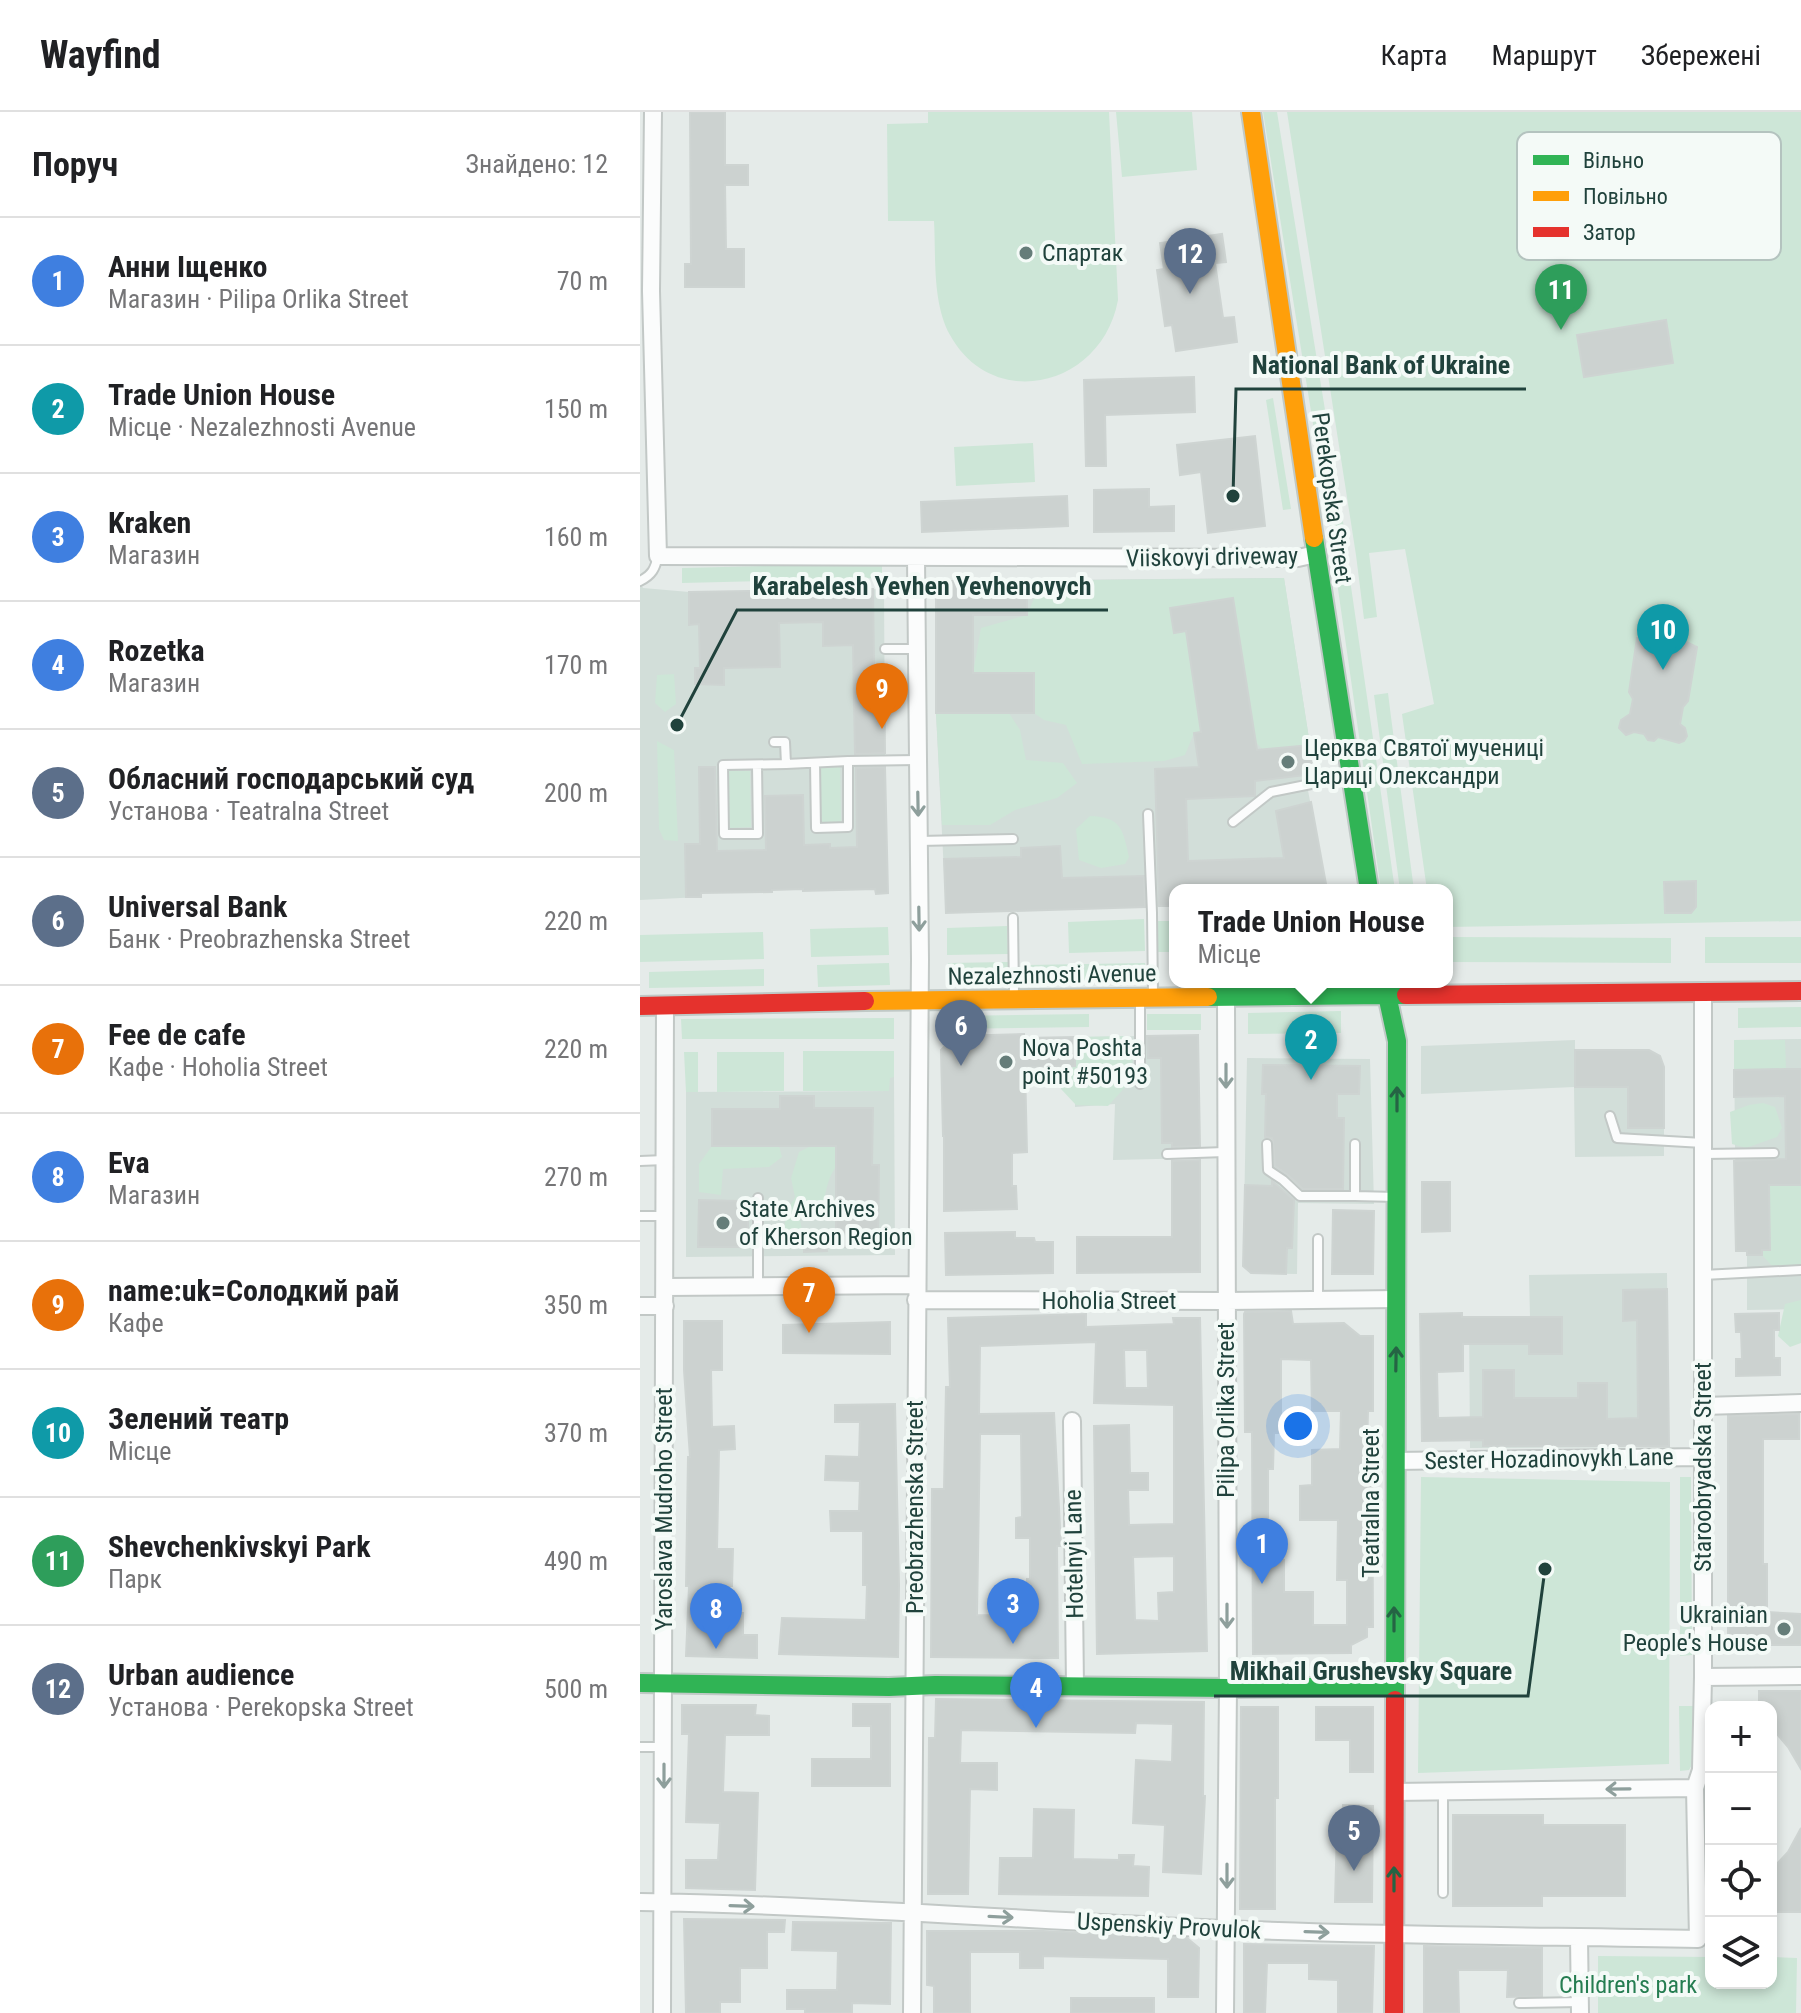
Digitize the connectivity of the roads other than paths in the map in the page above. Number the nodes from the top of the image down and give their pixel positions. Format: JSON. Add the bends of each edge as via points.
{"nodes":[{"id":1,"x":653,"y":112,"type":"edge"},
{"id":2,"x":1251,"y":112,"type":"edge"},
{"id":3,"x":646,"y":321,"type":"edge"},
{"id":4,"x":1316,"y":554,"type":"junction"},
{"id":5,"x":658,"y":556,"type":"junction"},
{"id":6,"x":916,"y":558,"type":"junction"},
{"id":7,"x":640,"y":581,"type":"edge"},
{"id":8,"x":885,"y":649,"type":"dead end"},
{"id":9,"x":916,"y":649,"type":"junction"},
{"id":10,"x":774,"y":742,"type":"dead end"},
{"id":11,"x":917,"y":760,"type":"junction"},
{"id":12,"x":848,"y":761,"type":"junction"},
{"id":13,"x":815,"y":763,"type":"junction"},
{"id":14,"x":786,"y":764,"type":"junction"},
{"id":15,"x":757,"y":765,"type":"junction"},
{"id":16,"x":1351,"y":776,"type":"junction"},
{"id":17,"x":1148,"y":814,"type":"dead end"},
{"id":18,"x":1233,"y":822,"type":"dead end"},
{"id":19,"x":1013,"y":839,"type":"dead end"},
{"id":20,"x":919,"y":841,"type":"junction"},
{"id":21,"x":1368,"y":884,"type":"edge"},
{"id":22,"x":1013,"y":918,"type":"dead end"},
{"id":23,"x":1386,"y":989,"type":"edge"},
{"id":24,"x":1801,"y":991,"type":"edge"},
{"id":25,"x":1703,"y":993,"type":"junction"},
{"id":26,"x":1146,"y":998,"type":"junction"},
{"id":27,"x":1226,"y":998,"type":"junction"},
{"id":28,"x":1014,"y":1000,"type":"junction"},
{"id":29,"x":919,"y":1001,"type":"junction"},
{"id":30,"x":640,"y":1006,"type":"edge"},
{"id":31,"x":665,"y":1006,"type":"junction"},
{"id":32,"x":1140,"y":1084,"type":"dead end"},
{"id":33,"x":1610,"y":1116,"type":"dead end"},
{"id":34,"x":1267,"y":1144,"type":"dead end"},
{"id":35,"x":1355,"y":1144,"type":"dead end"},
{"id":36,"x":1704,"y":1148,"type":"junction"},
{"id":37,"x":1225,"y":1152,"type":"junction"},
{"id":38,"x":1774,"y":1153,"type":"dead end"},
{"id":39,"x":1167,"y":1154,"type":"dead end"},
{"id":40,"x":665,"y":1160,"type":"junction"},
{"id":41,"x":640,"y":1161,"type":"edge"},
{"id":42,"x":1355,"y":1196,"type":"junction"},
{"id":43,"x":1397,"y":1197,"type":"junction"},
{"id":44,"x":758,"y":1198,"type":"dead end"},
{"id":45,"x":640,"y":1216,"type":"edge"},
{"id":46,"x":665,"y":1216,"type":"junction"},
{"id":47,"x":1318,"y":1239,"type":"dead end"},
{"id":48,"x":1801,"y":1270,"type":"edge"},
{"id":49,"x":1703,"y":1275,"type":"junction"},
{"id":50,"x":758,"y":1286,"type":"junction"},
{"id":51,"x":665,"y":1287,"type":"junction"},
{"id":52,"x":916,"y":1293,"type":"junction"},
{"id":53,"x":1318,"y":1299,"type":"junction"},
{"id":54,"x":1397,"y":1299,"type":"junction"},
{"id":55,"x":1226,"y":1301,"type":"junction"},
{"id":56,"x":640,"y":1306,"type":"edge"},
{"id":57,"x":665,"y":1306,"type":"junction"},
{"id":58,"x":1801,"y":1403,"type":"edge"},
{"id":59,"x":1703,"y":1406,"type":"junction"},
{"id":60,"x":1072,"y":1421,"type":"dead end"},
{"id":61,"x":1702,"y":1457,"type":"junction"},
{"id":62,"x":1395,"y":1461,"type":"junction"},
{"id":63,"x":1801,"y":1676,"type":"edge"},
{"id":64,"x":1703,"y":1677,"type":"junction"},
{"id":65,"x":640,"y":1683,"type":"edge"},
{"id":66,"x":664,"y":1683,"type":"junction"},
{"id":67,"x":913,"y":1686,"type":"junction"},
{"id":68,"x":1394,"y":1686,"type":"junction"},
{"id":69,"x":1075,"y":1687,"type":"junction"},
{"id":70,"x":1228,"y":1688,"type":"junction"},
{"id":71,"x":640,"y":1747,"type":"edge"},
{"id":72,"x":664,"y":1747,"type":"junction"},
{"id":73,"x":1695,"y":1788,"type":"junction"},
{"id":74,"x":1443,"y":1791,"type":"junction"},
{"id":75,"x":1394,"y":1792,"type":"junction"},
{"id":76,"x":1443,"y":1893,"type":"dead end"},
{"id":77,"x":640,"y":1902,"type":"edge"},
{"id":78,"x":664,"y":1903,"type":"junction"},
{"id":79,"x":912,"y":1912,"type":"junction"},
{"id":80,"x":1227,"y":1929,"type":"junction"},
{"id":81,"x":1394,"y":1935,"type":"junction"},
{"id":82,"x":1579,"y":1937,"type":"junction"},
{"id":83,"x":1698,"y":1939,"type":"joint"},
{"id":84,"x":1519,"y":2003,"type":"dead end"},
{"id":85,"x":1580,"y":2008,"type":"edge"},
{"id":86,"x":662,"y":2013,"type":"edge"},
{"id":87,"x":912,"y":2013,"type":"edge"},
{"id":88,"x":1225,"y":2013,"type":"edge"},
{"id":89,"x":1394,"y":2013,"type":"edge"}],
"edges":[{"from":1,"to":3,"type":"street"},
{"from":2,"to":4,"type":"street","name":"Perekopska Street"},
{"from":3,"to":5,"type":"street"},
{"from":4,"to":6,"type":"street","name":"Viiskovyi driveway"},
{"from":4,"to":16,"type":"street","name":"Perekopska Street"},
{"from":5,"to":6,"type":"street","name":"Viiskovyi driveway"},
{"from":5,"to":7,"type":"lane","via":[[656,568]]},
{"from":6,"to":9,"type":"street","name":"Preobrazhenska Street"},
{"from":8,"to":9,"type":"lane"},
{"from":9,"to":11,"type":"street","name":"Preobrazhenska Street"},
{"from":10,"to":14,"type":"lane","via":[[785,742]]},
{"from":11,"to":12,"type":"lane"},
{"from":11,"to":20,"type":"street","name":"Preobrazhenska Street","one_way":true},
{"from":12,"to":13,"type":"lane"},
{"from":12,"to":13,"type":"lane","via":[[848,827],[816,828]]},
{"from":13,"to":14,"type":"lane"},
{"from":14,"to":15,"type":"lane"},
{"from":15,"to":15,"type":"lane","via":[[723,765],[724,834],[758,834]]},
{"from":16,"to":18,"type":"lane","via":[[1271,792]]},
{"from":16,"to":21,"type":"street","name":"Perekopska Street"},
{"from":17,"to":26,"type":"lane","via":[[1152,913]]},
{"from":19,"to":20,"type":"lane"},
{"from":20,"to":29,"type":"street","name":"Preobrazhenska Street","one_way":true},
{"from":22,"to":28,"type":"lane"},
{"from":23,"to":25,"type":"street","name":"Nezalezhnosti Avenue"},
{"from":23,"to":27,"type":"street","name":"Nezalezhnosti Avenue"},
{"from":43,"to":23,"type":"street","name":"Teatralna Street","one_way":true,"via":[[1397,1041]]},
{"from":24,"to":25,"type":"street","name":"Nezalezhnosti Avenue"},
{"from":25,"to":36,"type":"street","name":"Staroobryadska Street"},
{"from":26,"to":27,"type":"street","name":"Nezalezhnosti Avenue"},
{"from":26,"to":28,"type":"street","name":"Nezalezhnosti Avenue"},
{"from":26,"to":32,"type":"lane"},
{"from":27,"to":37,"type":"street","name":"Pilipa Orlika Street","one_way":true},
{"from":28,"to":29,"type":"street","name":"Nezalezhnosti Avenue"},
{"from":29,"to":31,"type":"street","name":"Nezalezhnosti Avenue"},
{"from":29,"to":52,"type":"street","name":"Preobrazhenska Street"},
{"from":30,"to":31,"type":"street","name":"Nezalezhnosti Avenue"},
{"from":31,"to":40,"type":"street","name":"Yaroslava Mudroho Street"},
{"from":33,"to":36,"type":"lane","via":[[1617,1138]]},
{"from":34,"to":42,"type":"lane","via":[[1268,1170],[1300,1196]]},
{"from":35,"to":42,"type":"lane"},
{"from":36,"to":38,"type":"lane"},
{"from":36,"to":49,"type":"street","name":"Staroobryadska Street"},
{"from":37,"to":39,"type":"lane"},
{"from":37,"to":55,"type":"street","name":"Pilipa Orlika Street"},
{"from":40,"to":41,"type":"lane"},
{"from":40,"to":46,"type":"street","name":"Yaroslava Mudroho Street"},
{"from":42,"to":43,"type":"lane"},
{"from":43,"to":54,"type":"street","name":"Teatralna Street"},
{"from":44,"to":50,"type":"lane"},
{"from":45,"to":46,"type":"lane"},
{"from":46,"to":51,"type":"street","name":"Yaroslava Mudroho Street"},
{"from":47,"to":53,"type":"lane"},
{"from":48,"to":49,"type":"lane"},
{"from":49,"to":59,"type":"street","name":"Staroobryadska Street"},
{"from":50,"to":51,"type":"street","name":"Hoholia Street"},
{"from":50,"to":52,"type":"street","name":"Hoholia Street"},
{"from":51,"to":57,"type":"street","name":"Yaroslava Mudroho Street"},
{"from":52,"to":55,"type":"street","name":"Hoholia Street"},
{"from":52,"to":67,"type":"street","name":"Preobrazhenska Street"},
{"from":53,"to":54,"type":"street","name":"Hoholia Street"},
{"from":53,"to":55,"type":"street","name":"Hoholia Street"},
{"from":62,"to":54,"type":"street","name":"Teatralna Street","one_way":true},
{"from":55,"to":70,"type":"street","name":"Pilipa Orlika Street","one_way":true},
{"from":56,"to":57,"type":"street"},
{"from":57,"to":66,"type":"street","name":"Yaroslava Mudroho Street"},
{"from":58,"to":59,"type":"street"},
{"from":59,"to":61,"type":"street","name":"Staroobryadska Street"},
{"from":60,"to":69,"type":"street","name":"Hotelnyi Lane"},
{"from":61,"to":62,"type":"street","name":"Sester Hozadinovykh Lane"},
{"from":61,"to":64,"type":"street","name":"Staroobryadska Street"},
{"from":68,"to":62,"type":"street","name":"Teatralna Street","one_way":true},
{"from":63,"to":64,"type":"street"},
{"from":64,"to":73,"type":"street","name":"Staroobryadska Street","via":[[1701,1770]]},
{"from":65,"to":66,"type":"street"},
{"from":66,"to":67,"type":"street"},
{"from":66,"to":72,"type":"street","name":"Yaroslava Mudroho Street"},
{"from":67,"to":69,"type":"street"},
{"from":67,"to":79,"type":"street","name":"Preobrazhenska Street"},
{"from":68,"to":70,"type":"street"},
{"from":68,"to":75,"type":"street","name":"Teatralna Street"},
{"from":69,"to":70,"type":"street"},
{"from":70,"to":80,"type":"street","name":"Pilipa Orlika Street","one_way":true},
{"from":71,"to":72,"type":"lane"},
{"from":72,"to":78,"type":"street","name":"Yaroslava Mudroho Street","one_way":true},
{"from":73,"to":74,"type":"street","one_way":true},
{"from":73,"to":83,"type":"street","name":"Staroobryadska Street"},
{"from":74,"to":75,"type":"street"},
{"from":74,"to":76,"type":"lane"},
{"from":81,"to":75,"type":"street","name":"Teatralna Street","one_way":true},
{"from":77,"to":78,"type":"street","name":"Uspenskiy Provulok"},
{"from":78,"to":79,"type":"street","name":"Uspenskiy Provulok","one_way":true},
{"from":78,"to":86,"type":"street","name":"Yaroslava Mudroho Street"},
{"from":79,"to":80,"type":"street","name":"Uspenskiy Provulok","one_way":true},
{"from":79,"to":87,"type":"street","name":"Preobrazhenska Street"},
{"from":80,"to":81,"type":"street","name":"Uspenskiy Provulok","one_way":true},
{"from":80,"to":88,"type":"street","name":"Pilipa Orlika Street"},
{"from":81,"to":82,"type":"street","name":"Uspenskiy Provulok"},
{"from":81,"to":89,"type":"street","name":"Teatralna Street"},
{"from":82,"to":83,"type":"street","name":"Uspenskiy Provulok"},
{"from":82,"to":85,"type":"street"},
{"from":84,"to":85,"type":"lane"}]}
